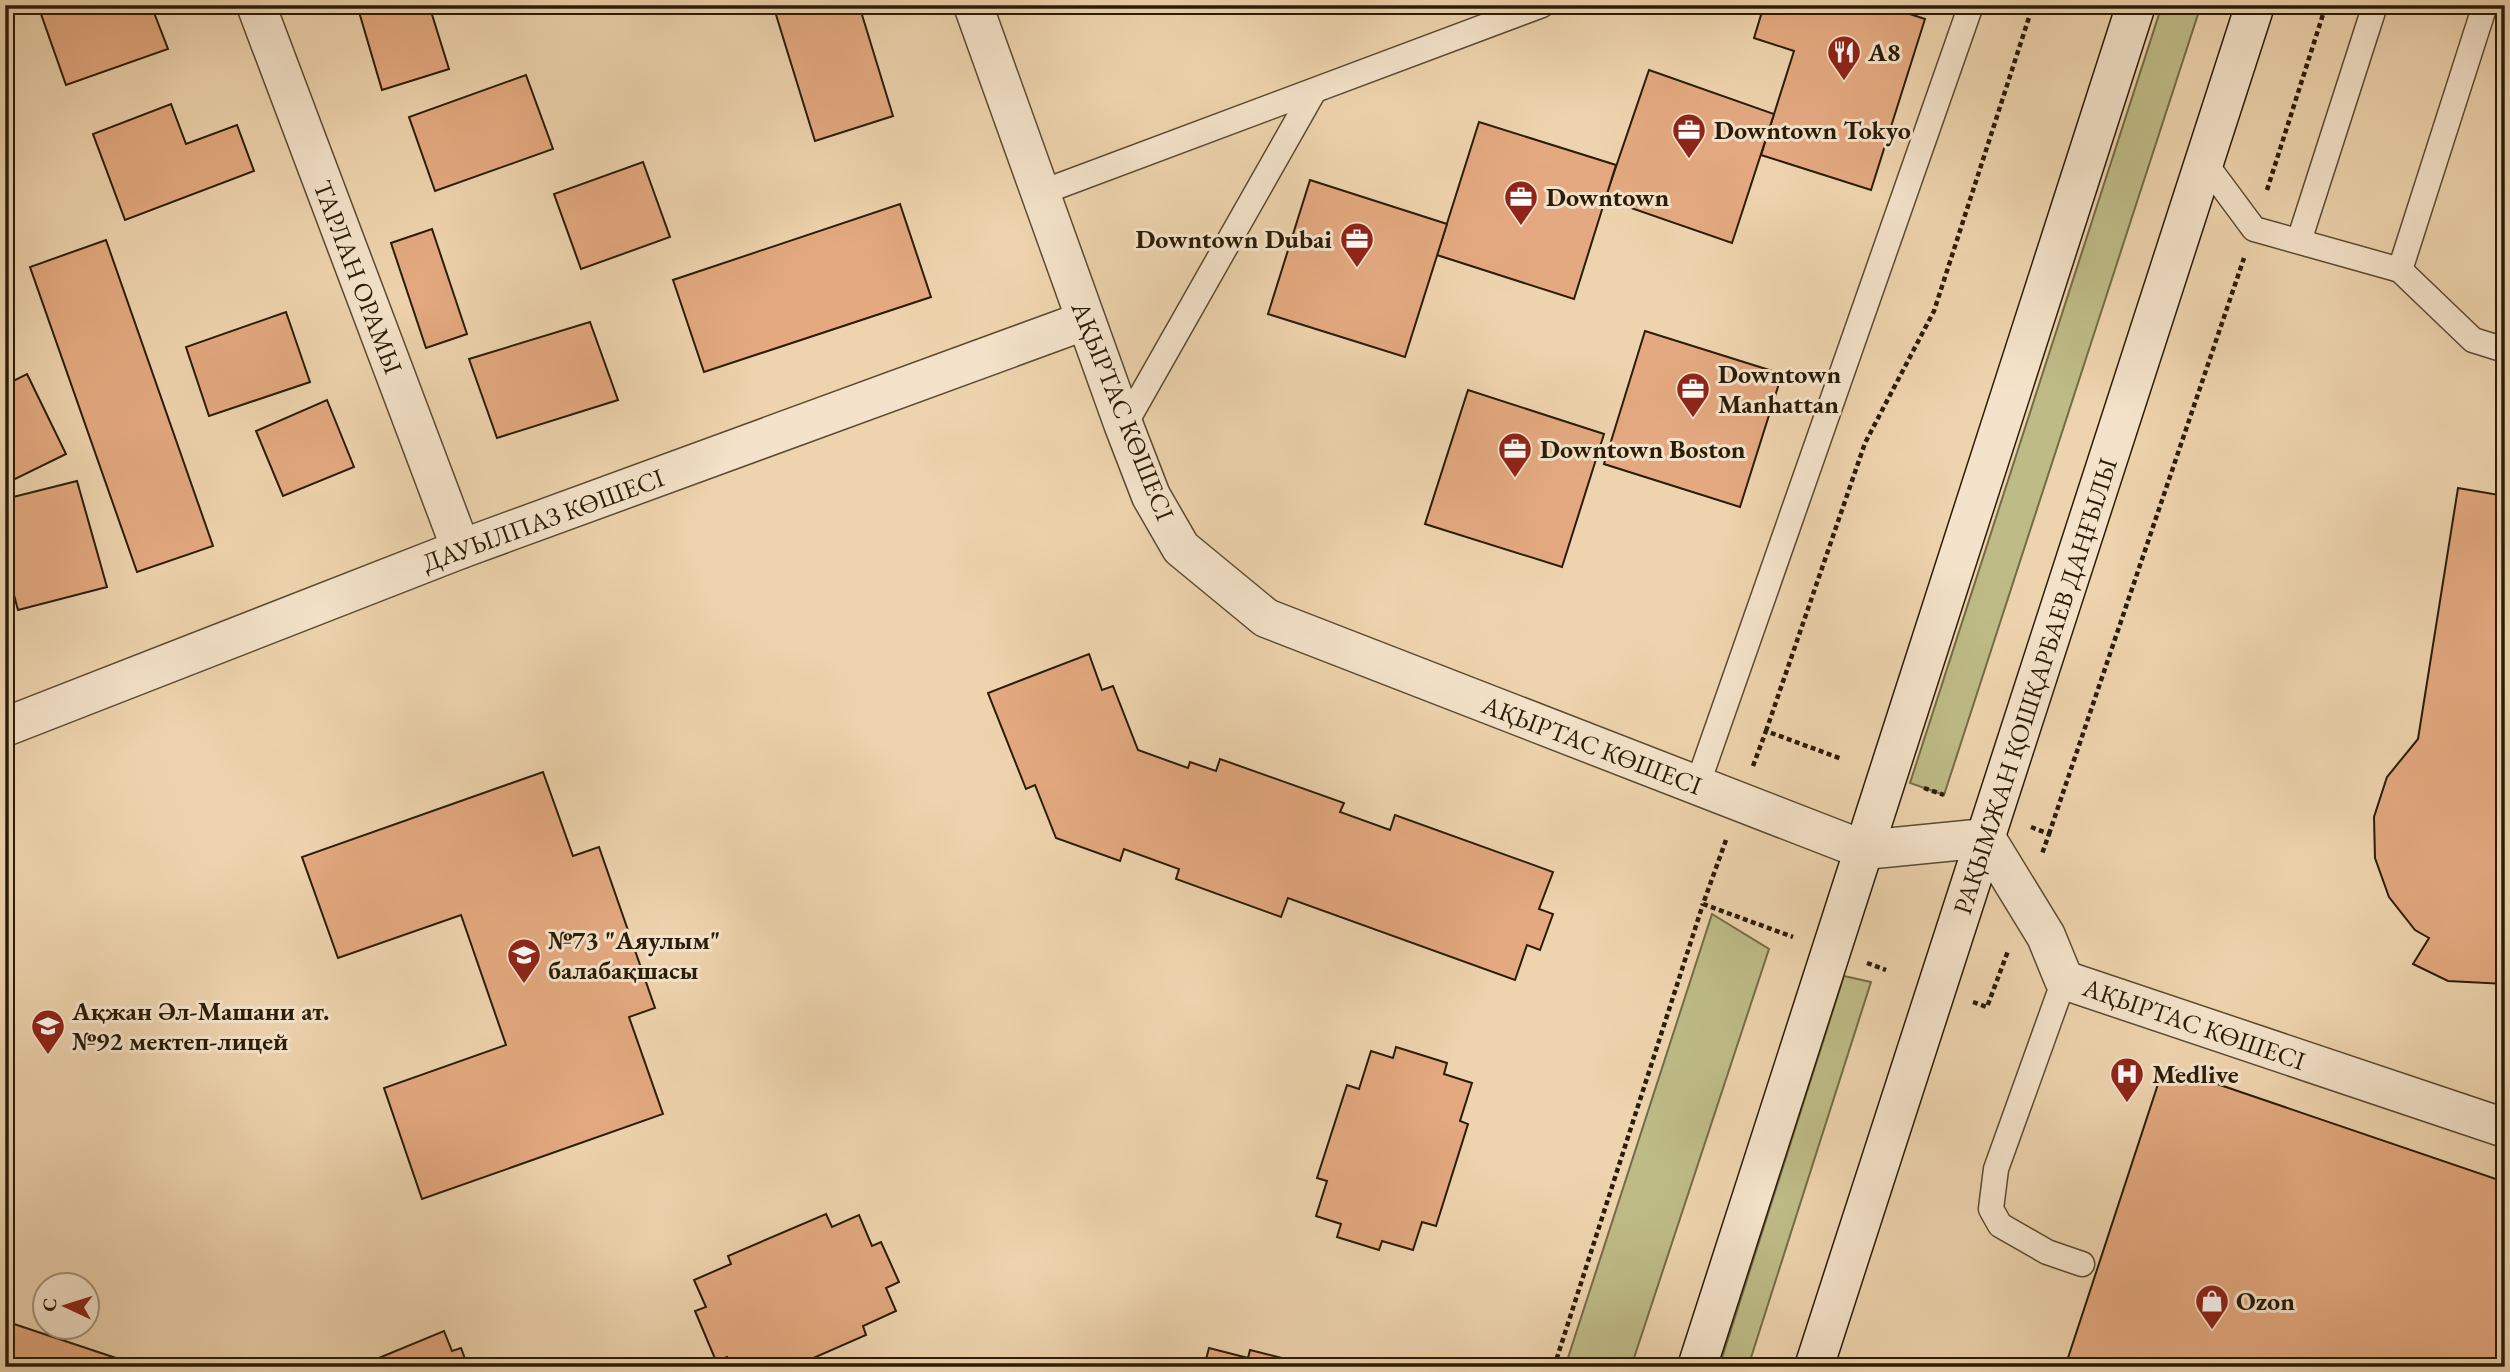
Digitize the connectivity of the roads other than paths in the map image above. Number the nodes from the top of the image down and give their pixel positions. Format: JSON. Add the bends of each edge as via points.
{"nodes":[{"id":1,"x":256,"y":5,"type":"edge"},
{"id":2,"x":974,"y":5,"type":"edge"},
{"id":3,"x":1542,"y":5,"type":"edge"},
{"id":4,"x":1971,"y":5,"type":"edge"},
{"id":5,"x":2136,"y":5,"type":"edge"},
{"id":6,"x":2255,"y":5,"type":"edge"},
{"id":7,"x":2375,"y":5,"type":"edge"},
{"id":8,"x":2485,"y":5,"type":"edge"},
{"id":9,"x":1314,"y":91,"type":"junction"},
{"id":10,"x":2205,"y":163,"type":"junction"},
{"id":11,"x":1040,"y":193,"type":"junction"},
{"id":12,"x":2300,"y":241,"type":"junction"},
{"id":13,"x":2400,"y":270,"type":"junction"},
{"id":14,"x":1084,"y":320,"type":"junction"},
{"id":15,"x":2505,"y":350,"type":"edge"},
{"id":16,"x":1124,"y":426,"type":"junction"},
{"id":17,"x":461,"y":549,"type":"junction"},
{"id":18,"x":5,"y":727,"type":"edge"},
{"id":19,"x":1698,"y":786,"type":"junction"},
{"id":20,"x":1986,"y":838,"type":"junction"},
{"id":21,"x":1864,"y":850,"type":"junction"},
{"id":22,"x":2064,"y":980,"type":"junction"},
{"id":23,"x":2505,"y":1128,"type":"edge"},
{"id":24,"x":2082,"y":1264,"type":"dead end"},
{"id":25,"x":1697,"y":1367,"type":"edge"},
{"id":26,"x":1814,"y":1367,"type":"edge"}],
"edges":[{"from":1,"to":17,"type":"street","name":"ТАРЛАН ОРАМЫ"},
{"from":2,"to":11,"type":"street","name":"АҚЫРТАС КӨШЕСІ"},
{"from":3,"to":9,"type":"lane"},
{"from":4,"to":19,"type":"lane"},
{"from":5,"to":21,"type":"street"},
{"from":6,"to":10,"type":"street","name":"РАҚЫМЖАН ҚОШҚАРБАЕВ ДАҢҒЫЛЫ"},
{"from":7,"to":12,"type":"lane"},
{"from":8,"to":13,"type":"lane"},
{"from":9,"to":11,"type":"lane"},
{"from":9,"to":16,"type":"lane"},
{"from":10,"to":12,"type":"lane","via":[[2254,229]]},
{"from":10,"to":20,"type":"street","name":"РАҚЫМЖАН ҚОШҚАРБАЕВ ДАҢҒЫЛЫ"},
{"from":11,"to":14,"type":"street","name":"АҚЫРТАС КӨШЕСІ"},
{"from":12,"to":13,"type":"lane"},
{"from":13,"to":15,"type":"lane","via":[[2473,340]]},
{"from":14,"to":16,"type":"street","name":"АҚЫРТАС КӨШЕСІ"},
{"from":14,"to":17,"type":"street","name":"ДАУЫЛПАЗ КӨШЕСІ"},
{"from":16,"to":19,"type":"street","name":"АҚЫРТАС КӨШЕСІ","via":[[1151,496],[1181,548],[1266,618]]},
{"from":17,"to":18,"type":"street","name":"ДАУЫЛПАЗ КӨШЕСІ"},
{"from":19,"to":21,"type":"street","name":"АҚЫРТАС КӨШЕСІ"},
{"from":20,"to":21,"type":"street","name":"АҚЫРТАС КӨШЕСІ"},
{"from":20,"to":22,"type":"street","name":"АҚЫРТАС КӨШЕСІ","via":[[2046,936]]},
{"from":20,"to":26,"type":"street","name":"РАҚЫМЖАН ҚОШҚАРБАЕВ ДАҢҒЫЛЫ"},
{"from":21,"to":25,"type":"street"},
{"from":22,"to":23,"type":"street","name":"АҚЫРТАС КӨШЕСІ"},
{"from":22,"to":24,"type":"lane","via":[[1996,1169],[1992,1209],[2000,1224],[2047,1252]]}]}
